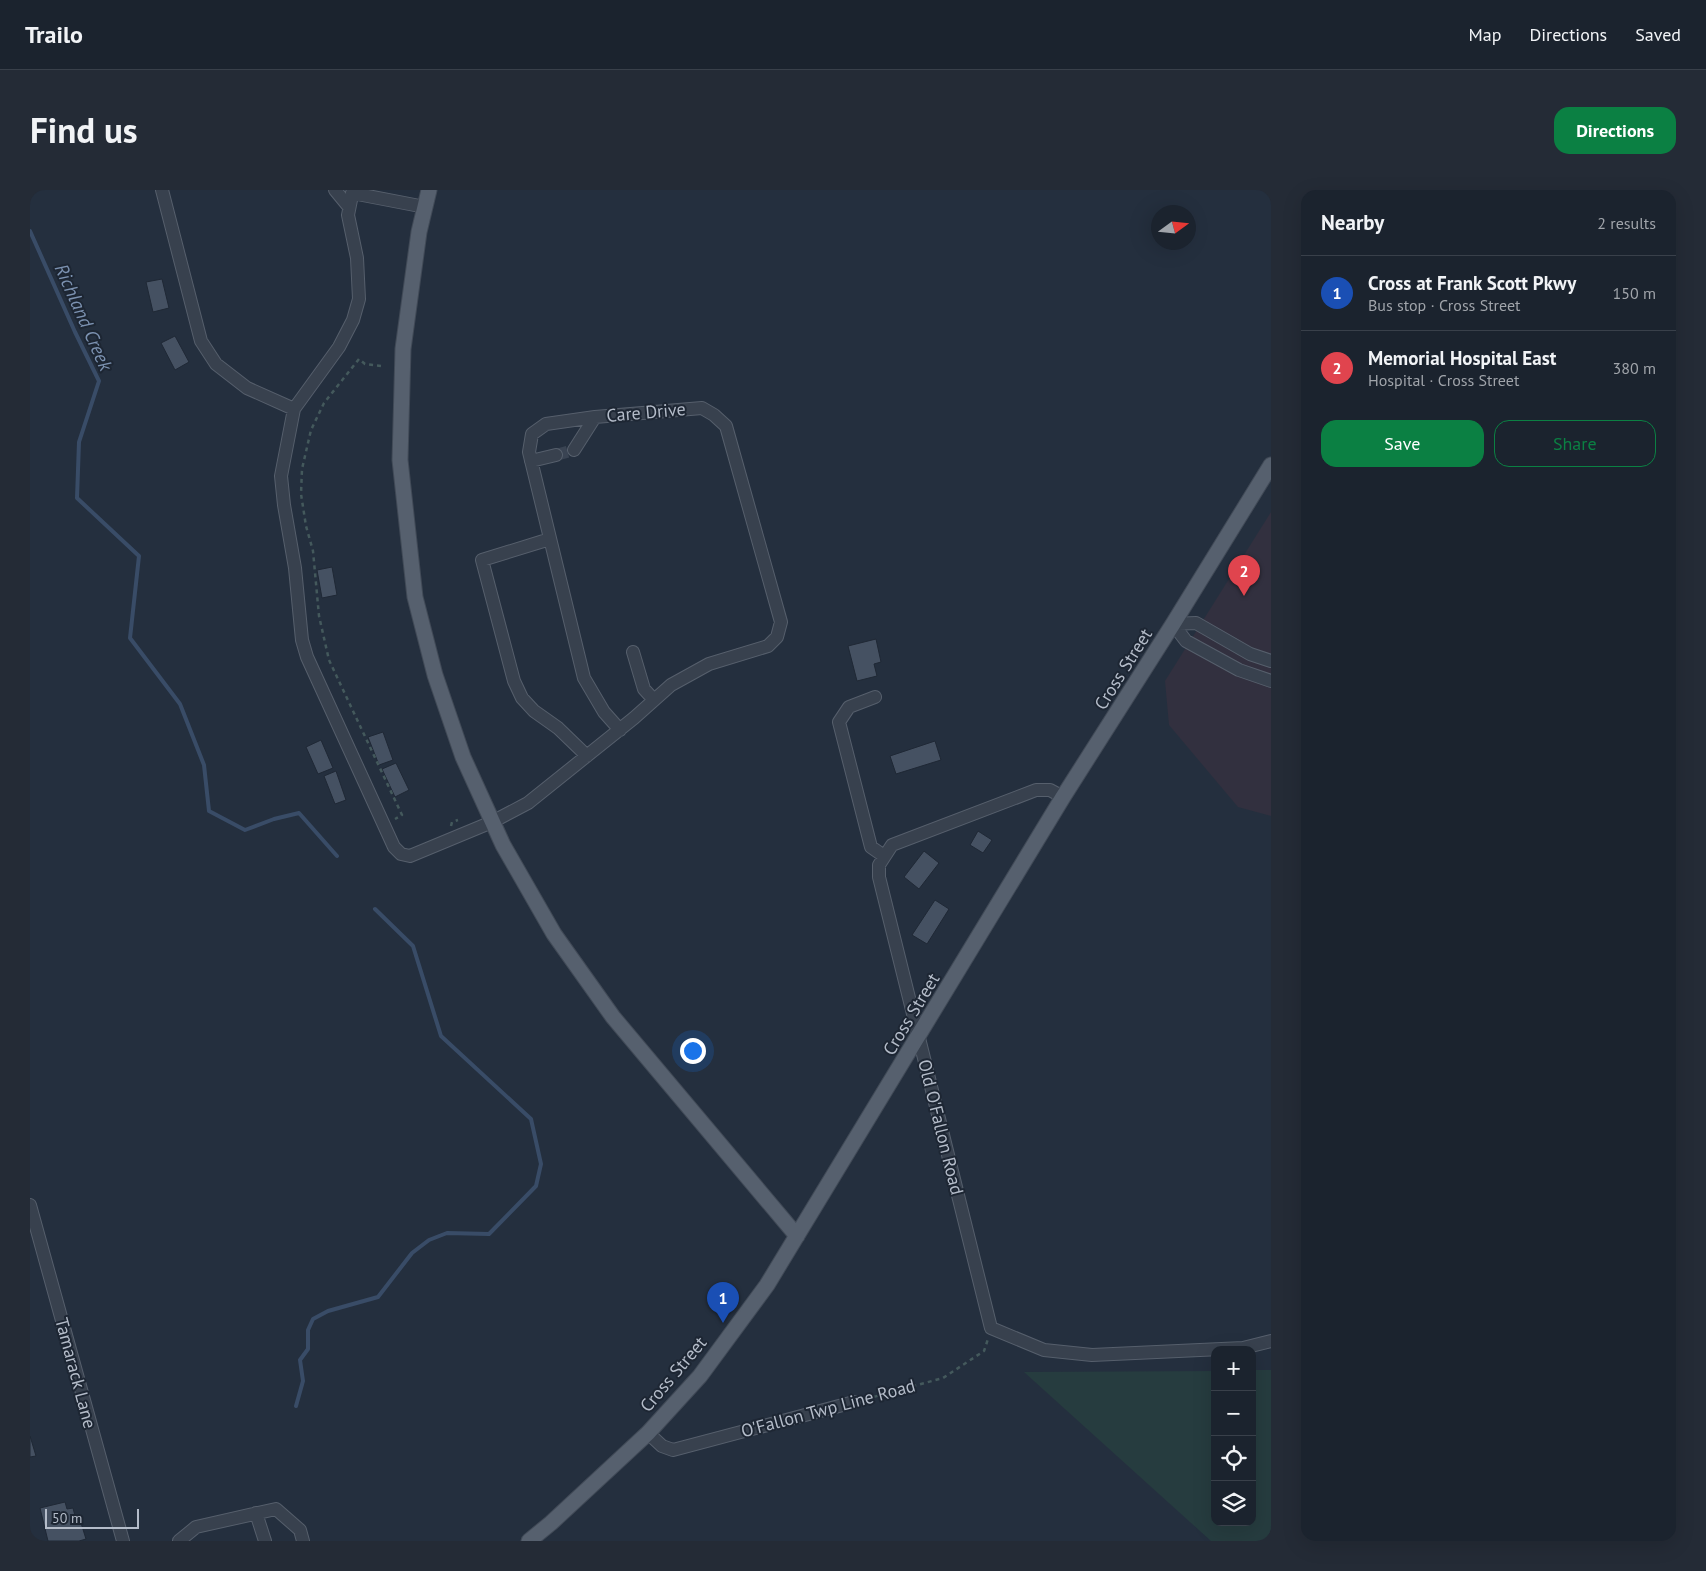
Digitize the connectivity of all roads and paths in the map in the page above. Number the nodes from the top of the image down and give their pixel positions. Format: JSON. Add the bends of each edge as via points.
{"nodes":[{"id":1,"x":162,"y":190,"type":"edge"},
{"id":2,"x":335,"y":190,"type":"edge"},
{"id":3,"x":429,"y":190,"type":"edge"},
{"id":4,"x":353,"y":191,"type":"edge"},
{"id":5,"x":425,"y":206,"type":"junction"},
{"id":6,"x":349,"y":207,"type":"junction"},
{"id":7,"x":381,"y":366,"type":"dead end"},
{"id":8,"x":294,"y":409,"type":"junction"},
{"id":9,"x":595,"y":416,"type":"junction"},
{"id":10,"x":574,"y":450,"type":"tunnel mouth"},
{"id":11,"x":556,"y":455,"type":"tunnel mouth"},
{"id":12,"x":531,"y":461,"type":"junction"},
{"id":13,"x":1271,"y":465,"type":"edge"},
{"id":14,"x":550,"y":539,"type":"junction"},
{"id":15,"x":1174,"y":624,"type":"junction"},
{"id":16,"x":633,"y":652,"type":"dead end"},
{"id":17,"x":1271,"y":660,"type":"edge"},
{"id":18,"x":1271,"y":681,"type":"edge"},
{"id":19,"x":875,"y":697,"type":"dead end"},
{"id":20,"x":654,"y":700,"type":"junction"},
{"id":21,"x":620,"y":730,"type":"junction"},
{"id":22,"x":586,"y":756,"type":"junction"},
{"id":23,"x":1063,"y":797,"type":"junction"},
{"id":24,"x":458,"y":820,"type":"dead end"},
{"id":25,"x":492,"y":822,"type":"junction"},
{"id":26,"x":398,"y":826,"type":"dead end"},
{"id":27,"x":450,"y":827,"type":"dead end"},
{"id":28,"x":884,"y":856,"type":"junction"},
{"id":29,"x":919,"y":1036,"type":"junction"},
{"id":30,"x":30,"y":1206,"type":"edge"},
{"id":31,"x":797,"y":1236,"type":"junction"},
{"id":32,"x":991,"y":1328,"type":"junction"},
{"id":33,"x":1271,"y":1341,"type":"edge"},
{"id":34,"x":854,"y":1402,"type":"joint"},
{"id":35,"x":648,"y":1433,"type":"junction"},
{"id":36,"x":256,"y":1513,"type":"junction"},
{"id":37,"x":123,"y":1541,"type":"edge"},
{"id":38,"x":179,"y":1541,"type":"edge"},
{"id":39,"x":265,"y":1541,"type":"edge"},
{"id":40,"x":303,"y":1541,"type":"edge"},
{"id":41,"x":529,"y":1541,"type":"edge"}],
"edges":[{"from":1,"to":8,"type":"street","via":[[201,341],[216,364],[246,388]]},
{"from":2,"to":6,"type":"street"},
{"from":3,"to":5,"type":"main road"},
{"from":4,"to":5,"type":"street"},
{"from":4,"to":6,"type":"street"},
{"from":5,"to":25,"type":"main road","via":[[403,349],[400,460],[415,596],[435,675],[463,757]]},
{"from":6,"to":8,"type":"street","via":[[359,299],[339,348]]},
{"from":7,"to":26,"type":"path","via":[[365,364],[359,359],[324,403],[312,430],[302,469],[301,494],[313,552],[319,616],[329,660],[402,815],[395,819]]},
{"from":8,"to":25,"type":"street","name":"Care Drive","via":[[281,476],[302,640],[307,658],[394,847],[401,854],[410,856]]},
{"from":9,"to":10,"type":"street"},
{"from":9,"to":12,"type":"street","name":"Care Drive","via":[[546,424],[532,434],[528,452]]},
{"from":9,"to":20,"type":"street","name":"Care Drive","via":[[702,408],[726,426],[781,622],[777,638],[768,646],[709,664],[671,684]]},
{"from":11,"to":12,"type":"street"},
{"from":12,"to":14,"type":"street","name":"Care Drive"},
{"from":13,"to":15,"type":"main road","name":"Cross Street"},
{"from":14,"to":21,"type":"street","name":"Care Drive","via":[[584,678],[604,712]]},
{"from":14,"to":22,"type":"street","via":[[482,560],[514,681],[522,698]]},
{"from":15,"to":17,"type":"street","via":[[1196,623],[1250,654]]},
{"from":15,"to":18,"type":"street","via":[[1186,641],[1239,670]]},
{"from":15,"to":23,"type":"main road","name":"Cross Street"},
{"from":16,"to":20,"type":"street","via":[[644,689]]},
{"from":19,"to":28,"type":"street","via":[[849,707],[839,722],[871,847]]},
{"from":20,"to":21,"type":"street","name":"Care Drive"},
{"from":21,"to":22,"type":"street","name":"Care Drive"},
{"from":22,"to":25,"type":"street","name":"Care Drive","via":[[528,803]]},
{"from":23,"to":28,"type":"street","via":[[1050,790],[1036,790],[892,846]]},
{"from":23,"to":29,"type":"main road","name":"Cross Street"},
{"from":24,"to":27,"type":"path"},
{"from":25,"to":31,"type":"main road","via":[[554,934],[613,1017]]},
{"from":28,"to":29,"type":"street","name":"Old O'Fallon Road","via":[[879,865],[879,877]]},
{"from":29,"to":31,"type":"main road","name":"Cross Street"},
{"from":29,"to":32,"type":"street","name":"Old O'Fallon Road"},
{"from":30,"to":37,"type":"street","name":"Tamarack Lane"},
{"from":31,"to":35,"type":"main road","name":"Cross Street","via":[[768,1284],[700,1376]]},
{"from":32,"to":33,"type":"street","via":[[1044,1350],[1092,1355],[1243,1348]]},
{"from":32,"to":34,"type":"path","name":"O'Fallon Twp Line Road","via":[[984,1351],[943,1378]]},
{"from":34,"to":35,"type":"street","name":"O'Fallon Twp Line Road","via":[[672,1450],[662,1446]]},
{"from":35,"to":41,"type":"main road","name":"Cross Street"},
{"from":36,"to":38,"type":"street","via":[[196,1526]]},
{"from":36,"to":39,"type":"street"},
{"from":36,"to":40,"type":"street","via":[[276,1509],[300,1530]]}]}
